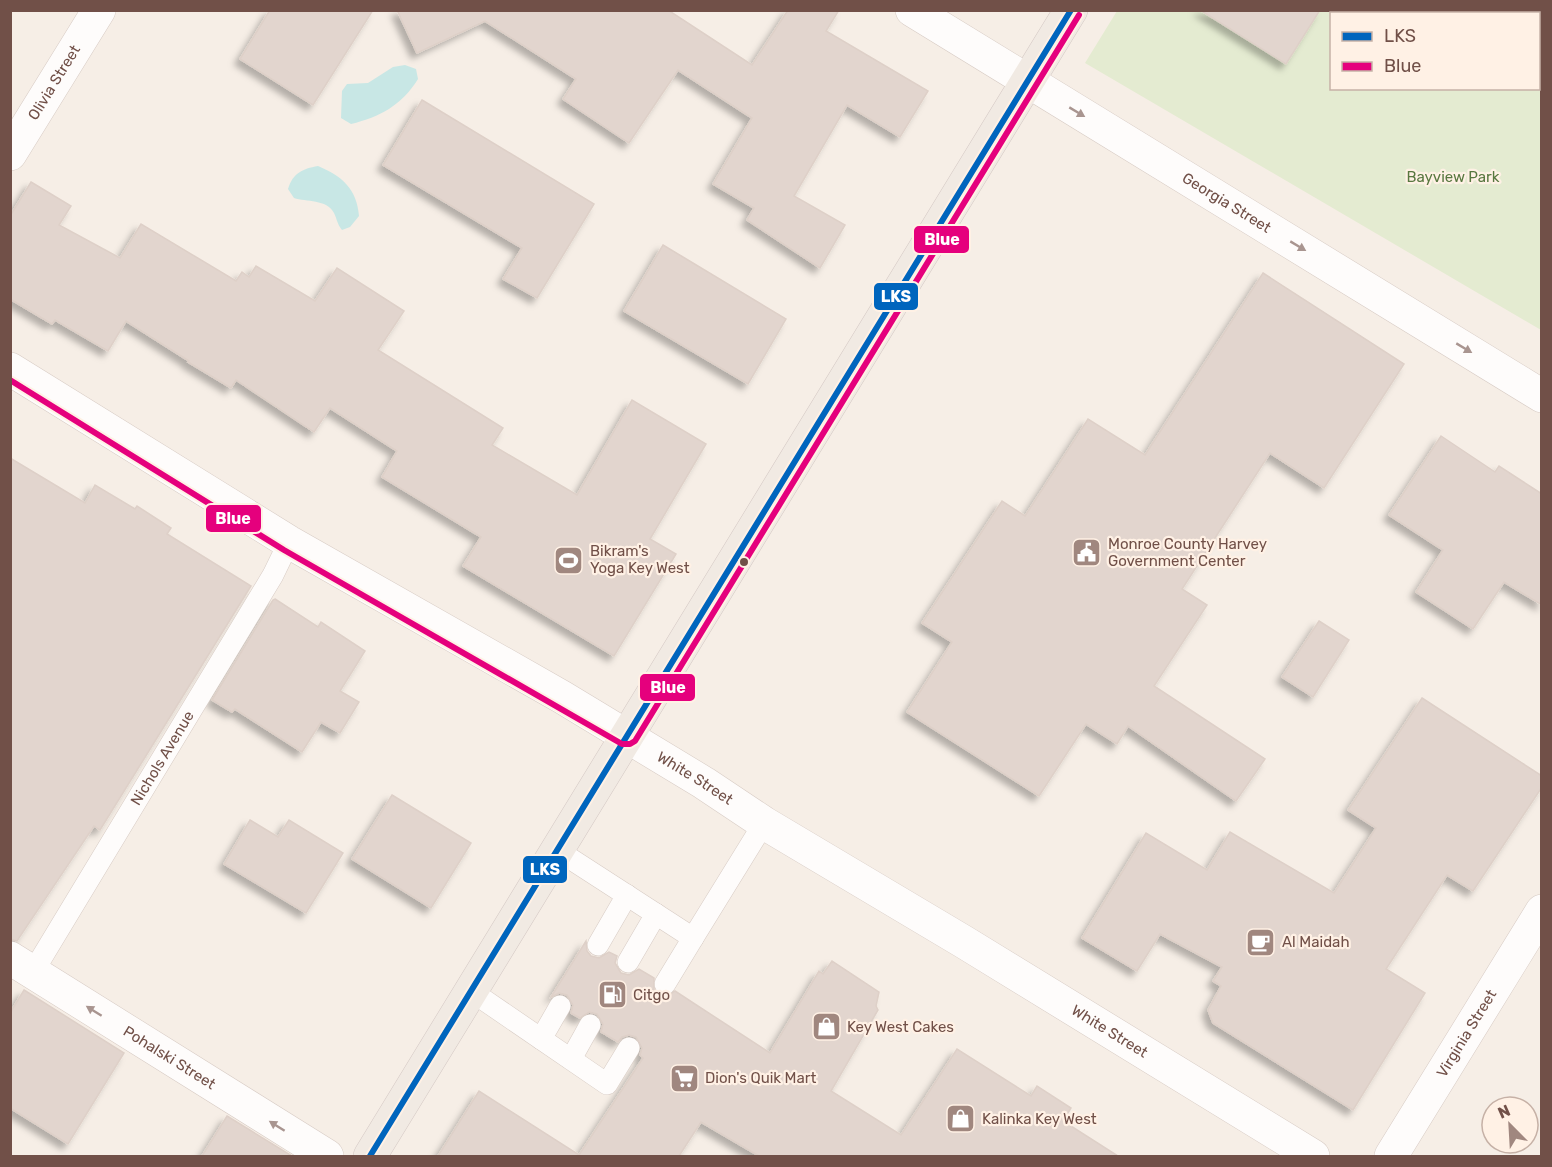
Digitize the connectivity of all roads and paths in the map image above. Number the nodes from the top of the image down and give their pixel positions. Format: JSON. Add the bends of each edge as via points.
{"nodes":[{"id":1,"x":99,"y":10,"type":"edge"},
{"id":2,"x":912,"y":10,"type":"edge"},
{"id":3,"x":1071,"y":10,"type":"edge"},
{"id":4,"x":1028,"y":81,"type":"junction"},
{"id":5,"x":10,"y":154,"type":"edge"},
{"id":6,"x":10,"y":369,"type":"edge"},
{"id":7,"x":1542,"y":396,"type":"edge"},
{"id":8,"x":289,"y":542,"type":"junction"},
{"id":9,"x":627,"y":736,"type":"junction"},
{"id":10,"x":764,"y":823,"type":"junction"},
{"id":11,"x":557,"y":850,"type":"junction"},
{"id":12,"x":627,"y":895,"type":"junction"},
{"id":13,"x":1542,"y":911,"type":"edge"},
{"id":14,"x":656,"y":914,"type":"junction"},
{"id":15,"x":693,"y":938,"type":"junction"},
{"id":16,"x":598,"y":945,"type":"dead end"},
{"id":17,"x":628,"y":962,"type":"dead end"},
{"id":18,"x":22,"y":965,"type":"edge"},
{"id":19,"x":665,"y":984,"type":"dead end"},
{"id":20,"x":471,"y":991,"type":"junction"},
{"id":21,"x":560,"y":1006,"type":"dead end"},
{"id":22,"x":590,"y":1025,"type":"dead end"},
{"id":23,"x":541,"y":1039,"type":"junction"},
{"id":24,"x":628,"y":1048,"type":"dead end"},
{"id":25,"x":571,"y":1059,"type":"junction"},
{"id":26,"x":327,"y":1156,"type":"edge"},
{"id":27,"x":370,"y":1156,"type":"edge"},
{"id":28,"x":1313,"y":1156,"type":"edge"},
{"id":29,"x":1391,"y":1156,"type":"edge"}],
"edges":[{"from":1,"to":5,"type":"street","name":"Olivia Street"},
{"from":2,"to":4,"type":"street","name":"Georgia Street"},
{"from":3,"to":4,"type":"main road"},
{"from":4,"to":7,"type":"street","name":"Georgia Street","one_way":true},
{"from":4,"to":9,"type":"main road"},
{"from":6,"to":8,"type":"street","name":"White Street"},
{"from":8,"to":9,"type":"street","name":"White Street"},
{"from":8,"to":18,"type":"lane","name":"Nichols Avenue","via":[[273,575]]},
{"from":9,"to":10,"type":"street","name":"White Street"},
{"from":9,"to":11,"type":"main road"},
{"from":10,"to":15,"type":"lane"},
{"from":10,"to":28,"type":"street","name":"White Street"},
{"from":11,"to":12,"type":"lane"},
{"from":11,"to":20,"type":"main road"},
{"from":12,"to":14,"type":"lane"},
{"from":12,"to":16,"type":"lane"},
{"from":13,"to":29,"type":"street","name":"Virginia Street"},
{"from":14,"to":15,"type":"lane"},
{"from":14,"to":17,"type":"lane"},
{"from":15,"to":19,"type":"lane"},
{"from":26,"to":18,"type":"street","name":"Pohalski Street","one_way":true},
{"from":20,"to":23,"type":"lane"},
{"from":20,"to":27,"type":"main road"},
{"from":21,"to":23,"type":"lane"},
{"from":22,"to":25,"type":"lane"},
{"from":23,"to":25,"type":"lane"},
{"from":24,"to":25,"type":"lane","via":[[607,1084]]}]}
